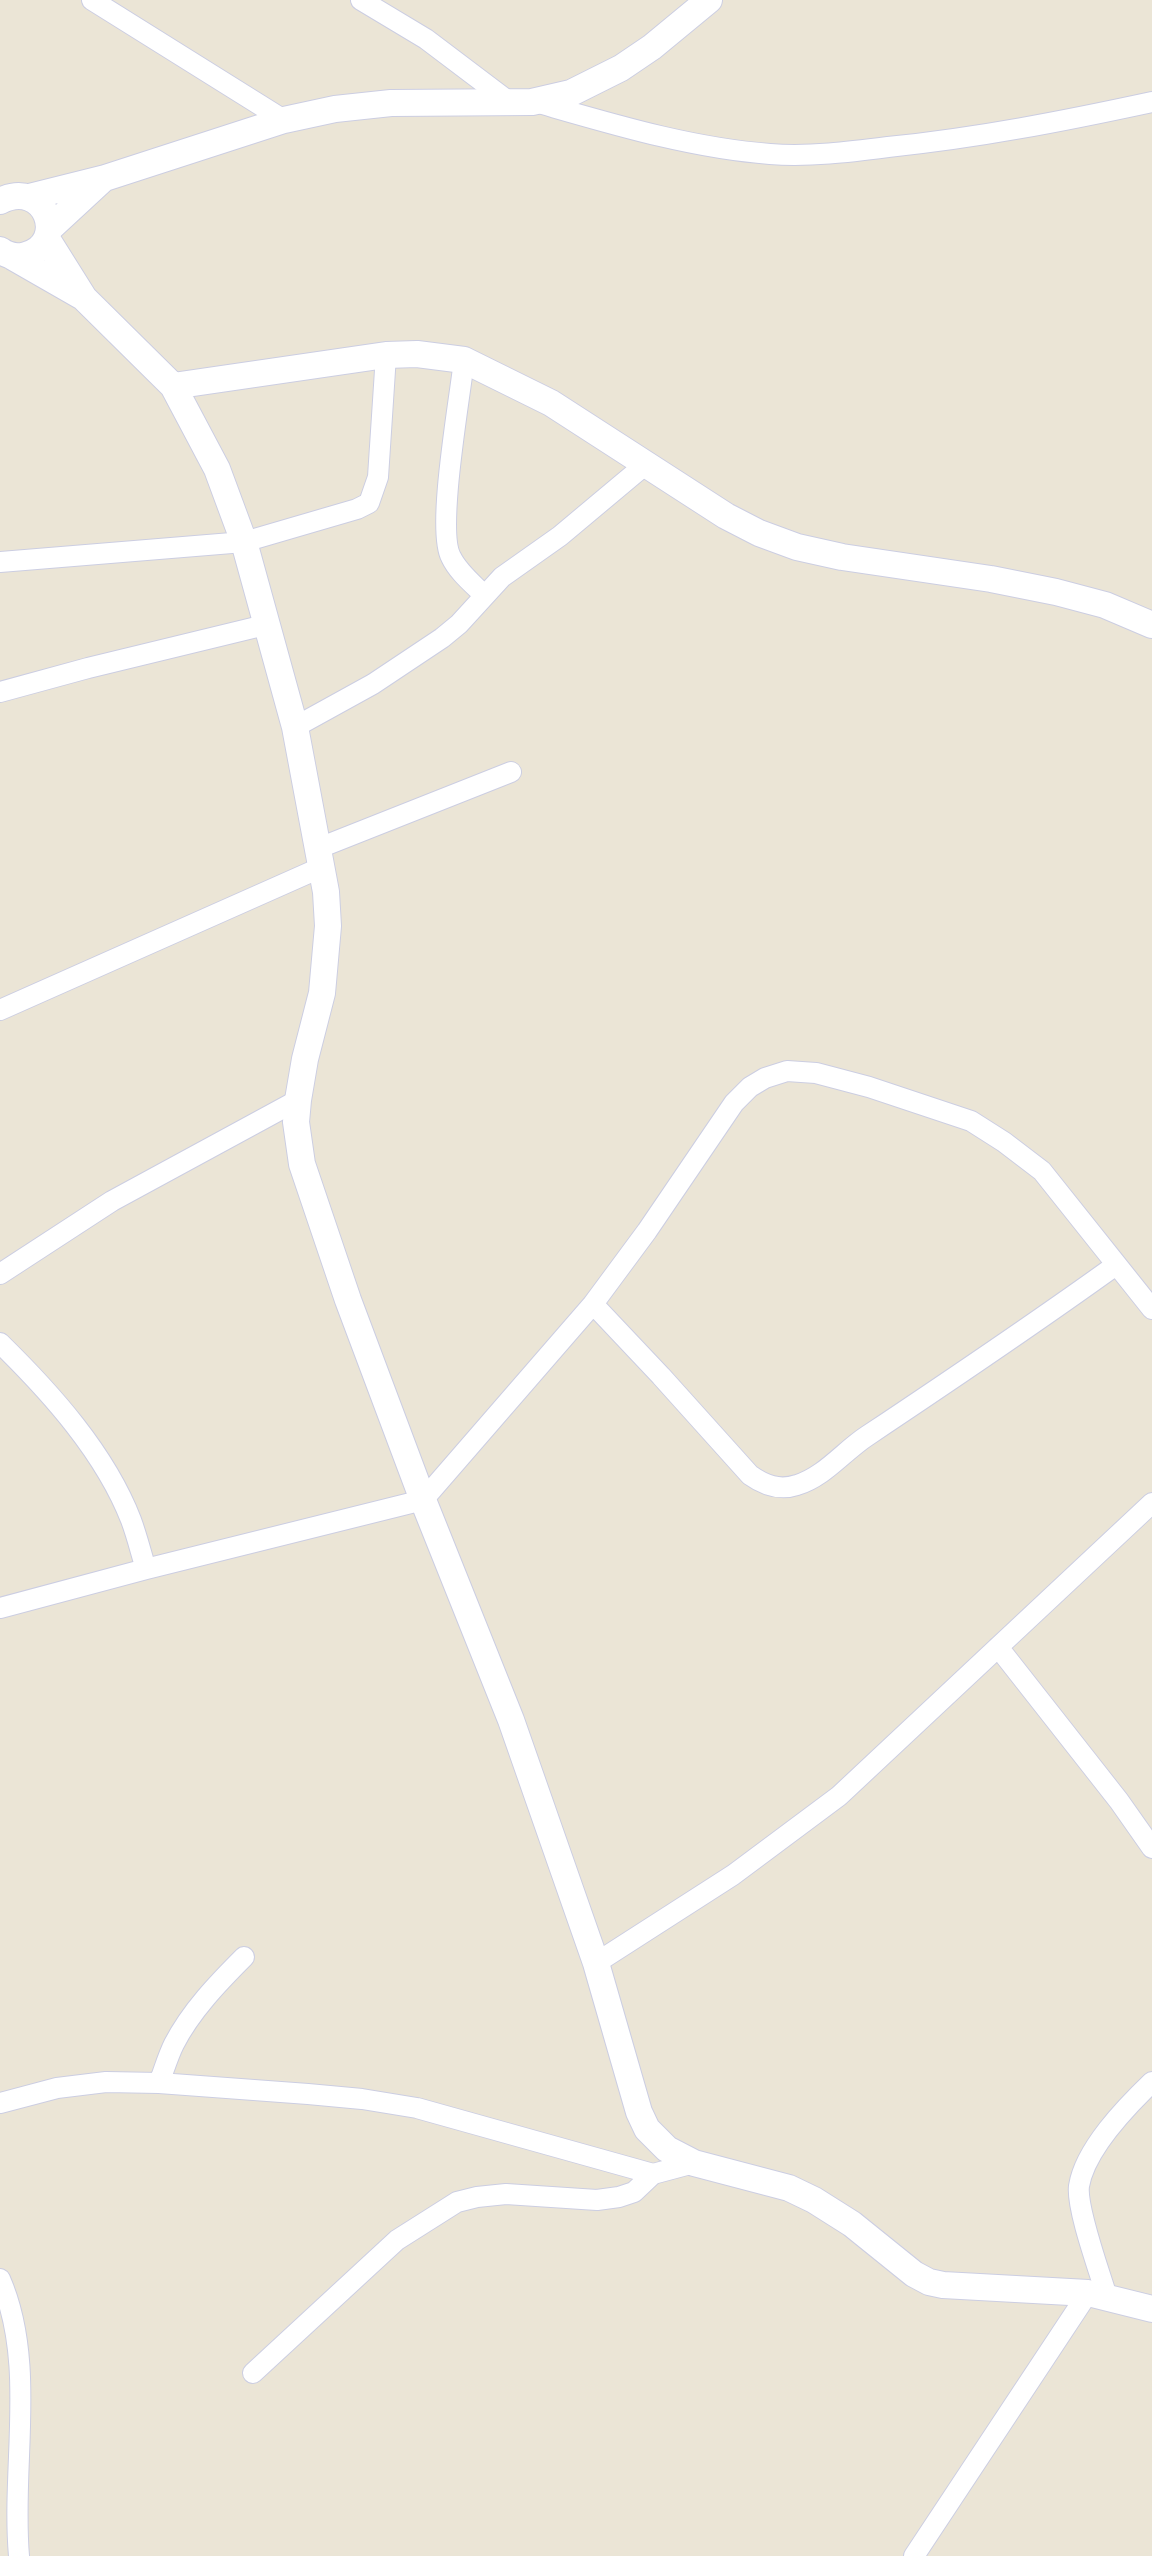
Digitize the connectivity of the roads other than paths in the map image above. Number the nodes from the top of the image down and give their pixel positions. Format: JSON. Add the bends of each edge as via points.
{"nodes":[{"id":1,"x":92,"y":0,"type":"edge"},
{"id":2,"x":361,"y":0,"type":"edge"},
{"id":3,"x":709,"y":0,"type":"edge"},
{"id":4,"x":520,"y":102,"type":"junction"},
{"id":5,"x":1152,"y":102,"type":"edge"},
{"id":6,"x":284,"y":120,"type":"junction"},
{"id":7,"x":105,"y":178,"type":"junction"},
{"id":8,"x":10,"y":196,"type":"edge"},
{"id":9,"x":48,"y":234,"type":"junction"},
{"id":10,"x":4,"y":253,"type":"edge"},
{"id":11,"x":84,"y":298,"type":"junction"},
{"id":12,"x":386,"y":355,"type":"junction"},
{"id":13,"x":464,"y":360,"type":"junction"},
{"id":14,"x":173,"y":386,"type":"junction"},
{"id":15,"x":646,"y":464,"type":"junction"},
{"id":16,"x":244,"y":542,"type":"junction"},
{"id":17,"x":0,"y":562,"type":"edge"},
{"id":18,"x":484,"y":595,"type":"junction"},
{"id":19,"x":1152,"y":625,"type":"edge"},
{"id":20,"x":265,"y":626,"type":"junction"},
{"id":21,"x":0,"y":692,"type":"edge"},
{"id":22,"x":295,"y":727,"type":"junction"},
{"id":23,"x":511,"y":772,"type":"dead end"},
{"id":24,"x":320,"y":857,"type":"junction"},
{"id":25,"x":0,"y":1010,"type":"edge"},
{"id":26,"x":298,"y":1100,"type":"junction"},
{"id":27,"x":1116,"y":1265,"type":"junction"},
{"id":28,"x":0,"y":1274,"type":"edge"},
{"id":29,"x":593,"y":1304,"type":"junction"},
{"id":30,"x":1152,"y":1309,"type":"edge"},
{"id":31,"x":0,"y":1343,"type":"edge"},
{"id":32,"x":423,"y":1500,"type":"junction"},
{"id":33,"x":1152,"y":1503,"type":"edge"},
{"id":34,"x":146,"y":1569,"type":"junction"},
{"id":35,"x":0,"y":1608,"type":"edge"},
{"id":36,"x":998,"y":1647,"type":"junction"},
{"id":37,"x":1152,"y":1848,"type":"edge"},
{"id":38,"x":244,"y":1957,"type":"dead end"},
{"id":39,"x":597,"y":1963,"type":"junction"},
{"id":40,"x":1152,"y":2082,"type":"edge"},
{"id":41,"x":159,"y":2083,"type":"junction"},
{"id":42,"x":0,"y":2103,"type":"edge"},
{"id":43,"x":694,"y":2163,"type":"junction"},
{"id":44,"x":653,"y":2174,"type":"junction"},
{"id":45,"x":0,"y":2279,"type":"edge"},
{"id":46,"x":1098,"y":2295,"type":"junction"},
{"id":47,"x":1152,"y":2309,"type":"edge"},
{"id":48,"x":253,"y":2373,"type":"dead end"},
{"id":49,"x":19,"y":2556,"type":"edge"},
{"id":50,"x":914,"y":2556,"type":"edge"}],
"edges":[{"from":1,"to":6,"type":"street"},
{"from":2,"to":4,"type":"street"},
{"from":3,"to":4,"type":"street","via":[[621,68],[571,93]]},
{"from":4,"to":5,"type":"street","via":[[640,132],[770,154],[835,153],[917,144],[1038,127]]},
{"from":4,"to":6,"type":"street","via":[[391,103],[335,108]]},
{"from":6,"to":7,"type":"street"},
{"from":7,"to":8,"type":"street"},
{"from":7,"to":9,"type":"street"},
{"from":8,"to":9,"type":"street","via":[[44,210],[49,219]]},
{"from":9,"to":10,"type":"street","via":[[33,253]]},
{"from":9,"to":11,"type":"street"},
{"from":10,"to":11,"type":"street"},
{"from":11,"to":14,"type":"street"},
{"from":12,"to":13,"type":"street"},
{"from":12,"to":14,"type":"street"},
{"from":12,"to":16,"type":"street","via":[[378,477],[369,503]]},
{"from":13,"to":15,"type":"street","via":[[551,404]]},
{"from":13,"to":18,"type":"street","via":[[446,509],[446,542],[456,566]]},
{"from":14,"to":16,"type":"street","via":[[217,469]]},
{"from":15,"to":18,"type":"street"},
{"from":15,"to":19,"type":"street","via":[[726,516],[797,547],[1056,592],[1104,605]]},
{"from":16,"to":17,"type":"street"},
{"from":16,"to":20,"type":"street"},
{"from":18,"to":22,"type":"street","via":[[442,638],[373,684]]},
{"from":20,"to":21,"type":"street"},
{"from":20,"to":22,"type":"street"},
{"from":22,"to":24,"type":"street"},
{"from":23,"to":24,"type":"street"},
{"from":24,"to":25,"type":"street"},
{"from":24,"to":26,"type":"street","via":[[328,926],[326,963]]},
{"from":26,"to":28,"type":"street","via":[[112,1201]]},
{"from":26,"to":32,"type":"street","via":[[296,1122],[302,1164]]},
{"from":27,"to":29,"type":"street","via":[[864,1438],[814,1477],[796,1486],[779,1488],[760,1483],[750,1475]]},
{"from":27,"to":29,"type":"street","via":[[1042,1171],[971,1121],[869,1087],[816,1073],[787,1071],[750,1087],[734,1103]]},
{"from":27,"to":30,"type":"street"},
{"from":29,"to":32,"type":"street"},
{"from":31,"to":34,"type":"street","via":[[40,1382],[91,1448],[131,1520]]},
{"from":32,"to":34,"type":"street"},
{"from":32,"to":39,"type":"street","via":[[511,1720]]},
{"from":33,"to":36,"type":"street"},
{"from":34,"to":35,"type":"street"},
{"from":36,"to":37,"type":"street"},
{"from":36,"to":39,"type":"street","via":[[839,1796],[733,1875]]},
{"from":38,"to":41,"type":"street","via":[[187,2024],[174,2044]]},
{"from":39,"to":43,"type":"street","via":[[647,2129],[667,2150]]},
{"from":40,"to":46,"type":"street","via":[[1084,2167],[1079,2188]]},
{"from":41,"to":42,"type":"street","via":[[96,2083],[57,2088]]},
{"from":41,"to":44,"type":"street","via":[[362,2099],[417,2108]]},
{"from":43,"to":44,"type":"street"},
{"from":43,"to":46,"type":"street","via":[[789,2188],[814,2200],[929,2282]]},
{"from":44,"to":48,"type":"street","via":[[634,2192],[619,2197],[597,2200],[506,2194],[457,2202],[397,2240]]},
{"from":45,"to":49,"type":"street","via":[[12,2312],[20,2376],[16,2488]]},
{"from":46,"to":47,"type":"street"},
{"from":46,"to":50,"type":"street"}]}
